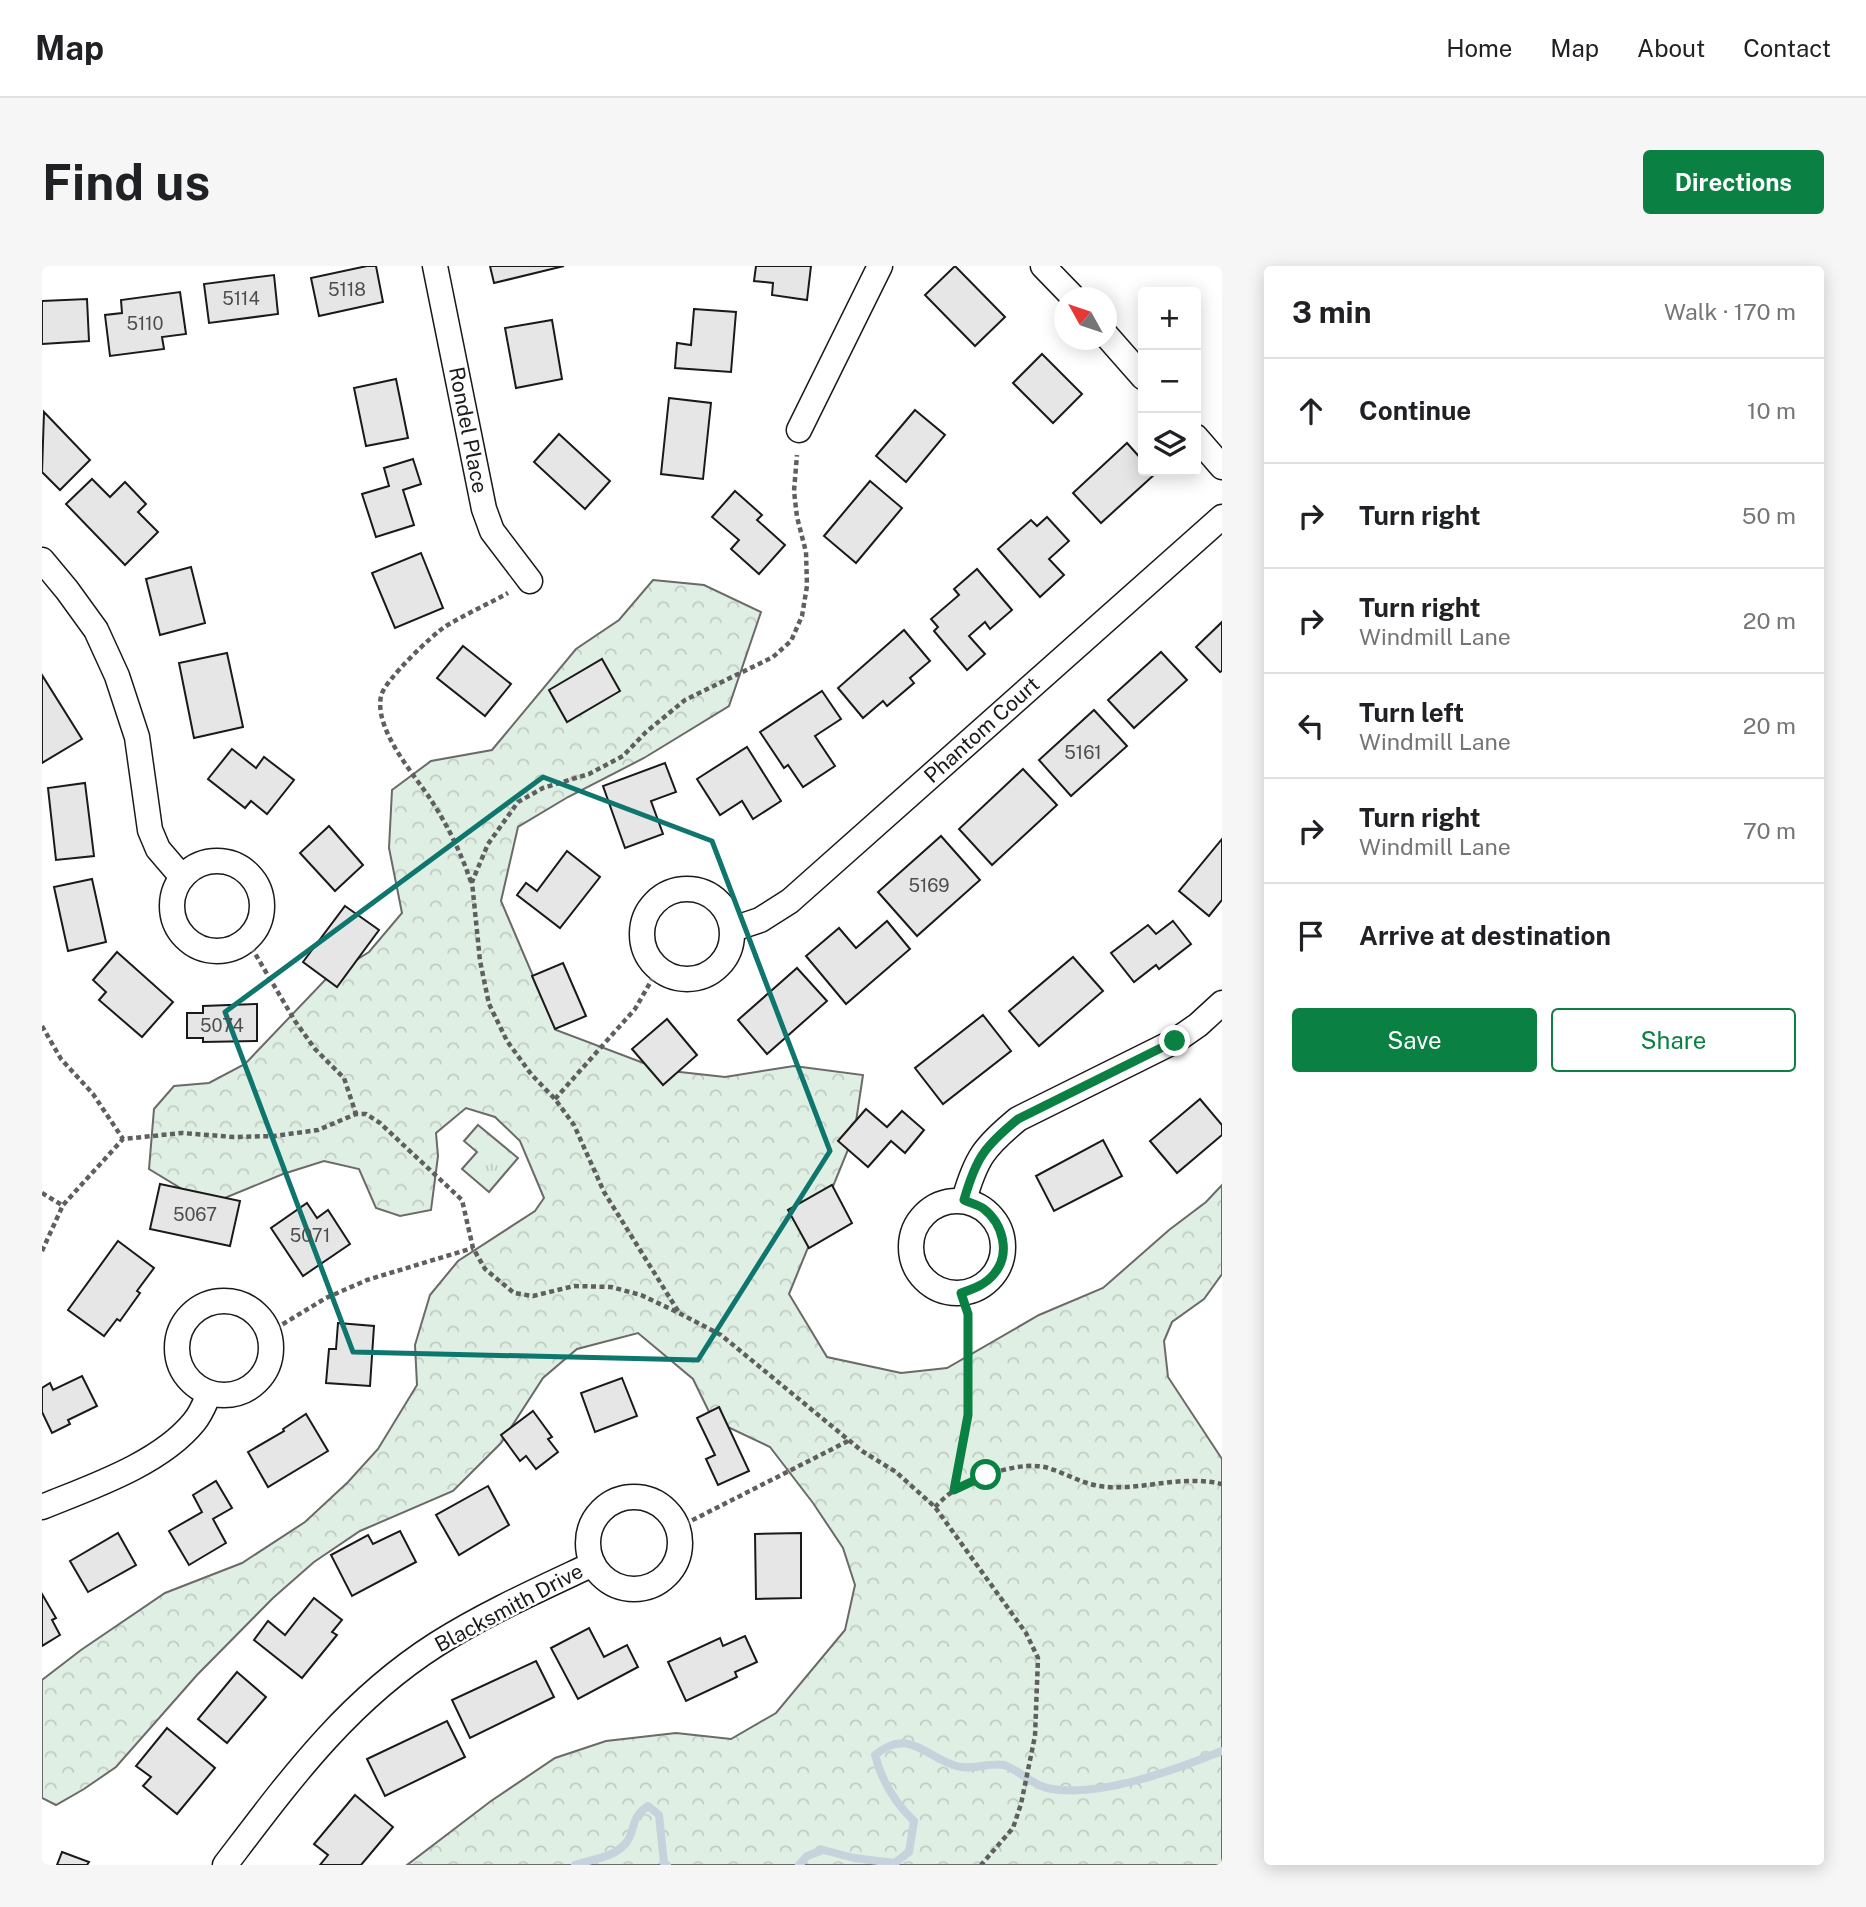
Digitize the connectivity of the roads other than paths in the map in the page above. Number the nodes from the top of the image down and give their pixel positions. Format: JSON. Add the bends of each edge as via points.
{"nodes":[{"id":1,"x":435,"y":266,"type":"edge"},
{"id":2,"x":880,"y":266,"type":"edge"},
{"id":3,"x":1043,"y":266,"type":"edge"},
{"id":4,"x":1063,"y":287,"type":"edge"},
{"id":5,"x":1117,"y":347,"type":"edge"},
{"id":6,"x":1138,"y":371,"type":"edge"},
{"id":7,"x":799,"y":430,"type":"road end"},
{"id":8,"x":1201,"y":443,"type":"edge"},
{"id":9,"x":1222,"y":467,"type":"edge"},
{"id":10,"x":1222,"y":517,"type":"edge"},
{"id":11,"x":42,"y":560,"type":"edge"},
{"id":12,"x":530,"y":582,"type":"road end"},
{"id":13,"x":182,"y":877,"type":"junction"},
{"id":14,"x":733,"y":929,"type":"junction"},
{"id":15,"x":1222,"y":1003,"type":"edge"},
{"id":16,"x":964,"y":1200,"type":"junction"},
{"id":17,"x":209,"y":1394,"type":"junction"},
{"id":18,"x":42,"y":1507,"type":"edge"},
{"id":19,"x":593,"y":1563,"type":"junction"},
{"id":20,"x":225,"y":1865,"type":"edge"}],
"edges":[{"from":1,"to":12,"type":"street","name":"Rondel Place","via":[[484,509],[492,531]]},
{"from":2,"to":7,"type":"street"},
{"from":3,"to":4,"type":"street"},
{"from":5,"to":6,"type":"street"},
{"from":8,"to":9,"type":"street"},
{"from":10,"to":14,"type":"street","name":"Phantom Court","via":[[790,901],[760,920]]},
{"from":11,"to":13,"type":"street","via":[[96,630],[117,676],[137,737],[150,830],[158,849]]},
{"from":13,"to":13,"type":"street","via":[[174,892],[173,918],[181,934],[196,947],[215,952],[233,949],[257,928],[262,911],[258,886],[244,870],[214,861],[194,867]]},
{"from":14,"to":14,"type":"street","via":[[727,910],[716,898],[695,888],[681,888],[664,894],[651,906],[642,936],[647,956],[659,969],[694,979],[722,964]]},
{"from":15,"to":16,"type":"street","via":[[1175,1041],[1018,1119],[984,1152],[973,1169]]},
{"from":16,"to":16,"type":"street","via":[[941,1203],[928,1212],[917,1224],[911,1253],[929,1283],[961,1293],[979,1287],[995,1273],[1003,1254],[997,1223],[982,1208]]},
{"from":17,"to":17,"type":"street","via":[[235,1394],[257,1381],[270,1359],[262,1321],[240,1304],[227,1301],[201,1307],[190,1316],[177,1340],[180,1367],[197,1388]]},
{"from":17,"to":18,"type":"street","via":[[195,1422],[171,1444]]},
{"from":19,"to":19,"type":"street","name":"Blacksmith Drive","via":[[604,1579],[620,1587],[640,1589],[660,1582],[674,1566],[680,1548],[671,1516],[658,1504],[640,1498],[621,1499],[607,1506],[589,1532]]},
{"from":19,"to":20,"type":"street","name":"Blacksmith Drive","via":[[468,1625],[373,1692],[302,1764]]}]}
